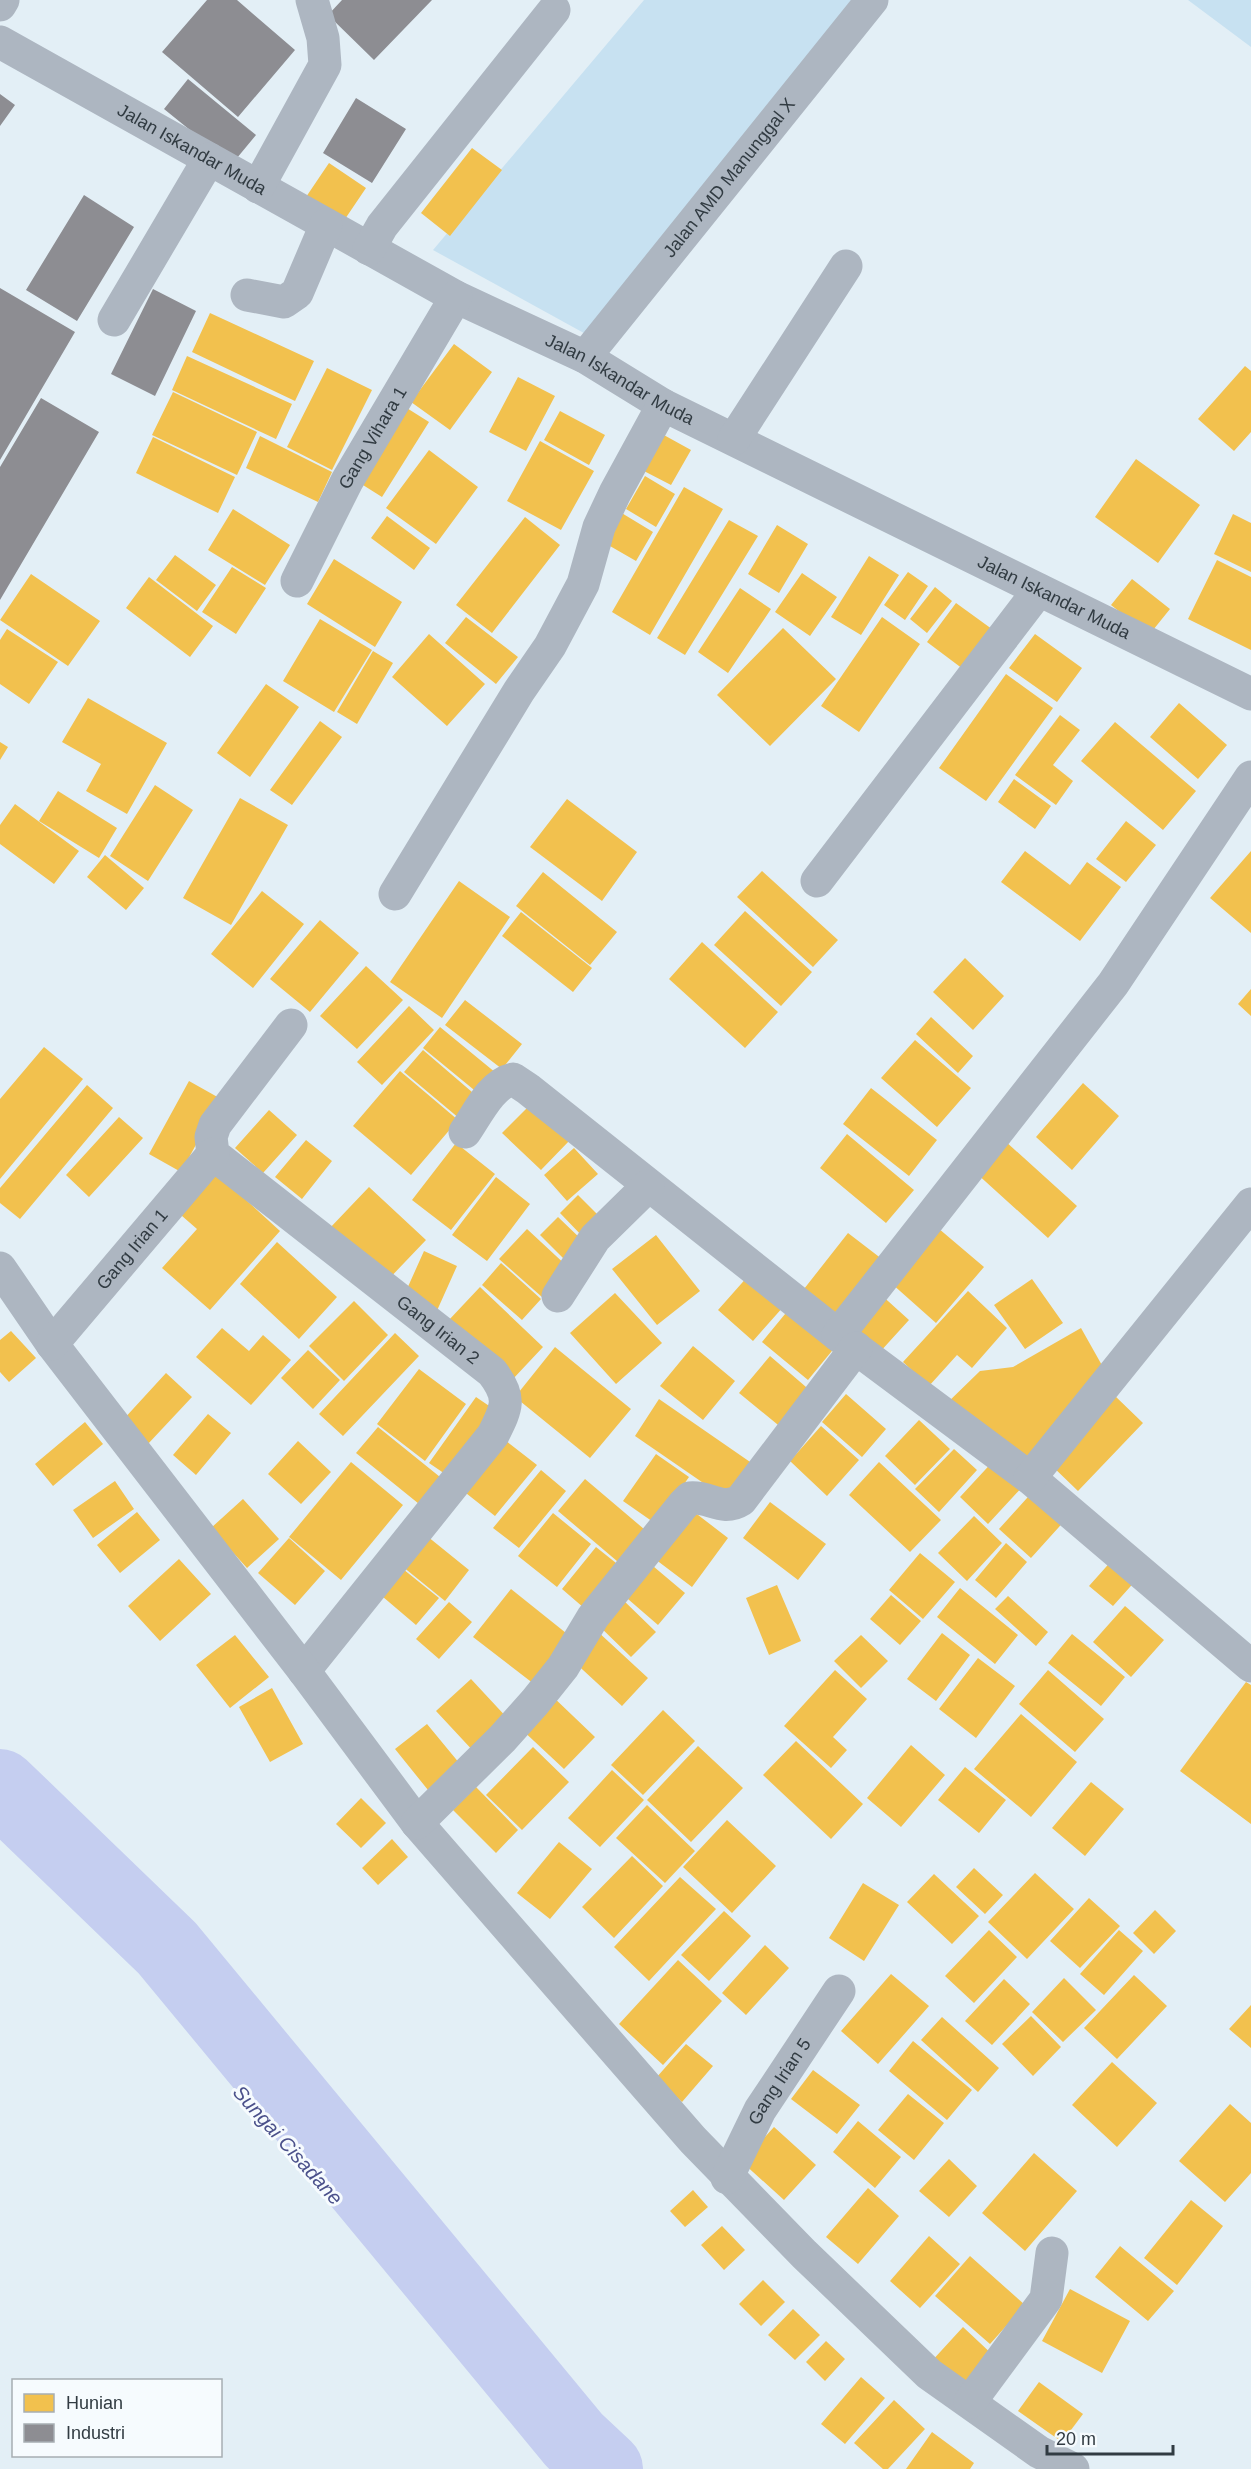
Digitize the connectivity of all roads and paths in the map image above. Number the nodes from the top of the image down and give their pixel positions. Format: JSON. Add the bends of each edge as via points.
{"nodes":[{"id":1,"x":3,"y":0,"type":"edge"},
{"id":2,"x":312,"y":0,"type":"edge"},
{"id":3,"x":873,"y":0,"type":"edge"},
{"id":4,"x":0,"y":5,"type":"edge"},
{"id":5,"x":554,"y":10,"type":"dead end"},
{"id":6,"x":0,"y":42,"type":"edge"},
{"id":7,"x":208,"y":159,"type":"junction"},
{"id":8,"x":258,"y":187,"type":"junction"},
{"id":9,"x":326,"y":225,"type":"junction"},
{"id":10,"x":369,"y":249,"type":"junction"},
{"id":11,"x":846,"y":266,"type":"dead end"},
{"id":12,"x":247,"y":295,"type":"dead end"},
{"id":13,"x":456,"y":297,"type":"junction"},
{"id":14,"x":114,"y":320,"type":"dead end"},
{"id":15,"x":585,"y":357,"type":"junction"},
{"id":16,"x":663,"y":405,"type":"junction"},
{"id":17,"x":734,"y":439,"type":"junction"},
{"id":18,"x":297,"y":581,"type":"dead end"},
{"id":19,"x":1039,"y":590,"type":"junction"},
{"id":20,"x":1251,"y":694,"type":"edge"},
{"id":21,"x":1251,"y":777,"type":"edge"},
{"id":22,"x":818,"y":881,"type":"dead end"},
{"id":23,"x":395,"y":894,"type":"dead end"},
{"id":24,"x":291,"y":1025,"type":"dead end"},
{"id":25,"x":465,"y":1132,"type":"dead end"},
{"id":26,"x":213,"y":1154,"type":"junction"},
{"id":27,"x":648,"y":1186,"type":"junction"},
{"id":28,"x":1251,"y":1204,"type":"edge"},
{"id":29,"x":0,"y":1268,"type":"edge"},
{"id":30,"x":558,"y":1296,"type":"dead end"},
{"id":31,"x":847,"y":1342,"type":"junction"},
{"id":32,"x":52,"y":1344,"type":"junction"},
{"id":33,"x":1030,"y":1478,"type":"junction"},
{"id":34,"x":1251,"y":1666,"type":"edge"},
{"id":35,"x":304,"y":1671,"type":"junction"},
{"id":36,"x":417,"y":1823,"type":"junction"},
{"id":37,"x":839,"y":1991,"type":"dead end"},
{"id":38,"x":728,"y":2178,"type":"junction"},
{"id":39,"x":1052,"y":2253,"type":"dead end"},
{"id":40,"x":970,"y":2402,"type":"junction"},
{"id":41,"x":1073,"y":2469,"type":"edge"}],
"edges":[{"from":1,"to":4,"type":"street"},
{"from":2,"to":8,"type":"street","via":[[323,38],[325,65]]},
{"from":3,"to":15,"type":"street","name":"Jalan AMD Manunggal X"},
{"from":5,"to":10,"type":"street","via":[[382,226]]},
{"from":6,"to":7,"type":"street","name":"Jalan Iskandar Muda"},
{"from":7,"to":8,"type":"street","name":"Jalan Iskandar Muda"},
{"from":7,"to":14,"type":"street"},
{"from":8,"to":9,"type":"street","name":"Jalan Iskandar Muda"},
{"from":9,"to":10,"type":"street","name":"Jalan Iskandar Muda"},
{"from":9,"to":12,"type":"street","via":[[297,293],[284,302]]},
{"from":10,"to":13,"type":"street","name":"Jalan Iskandar Muda"},
{"from":11,"to":17,"type":"street"},
{"from":13,"to":15,"type":"street","name":"Jalan Iskandar Muda"},
{"from":13,"to":18,"type":"street","name":"Gang Vihara 1","via":[[347,481]]},
{"from":15,"to":16,"type":"street","name":"Jalan Iskandar Muda"},
{"from":16,"to":17,"type":"street","name":"Jalan Iskandar Muda"},
{"from":16,"to":23,"type":"street","via":[[599,527],[583,584],[550,646]]},
{"from":17,"to":19,"type":"street","name":"Jalan Iskandar Muda"},
{"from":19,"to":20,"type":"street","name":"Jalan Iskandar Muda"},
{"from":19,"to":22,"type":"street"},
{"from":21,"to":31,"type":"street","via":[[1113,984]]},
{"from":24,"to":26,"type":"street","via":[[215,1125],[211,1137]]},
{"from":25,"to":27,"type":"street","via":[[495,1090],[513,1079]]},
{"from":26,"to":32,"type":"street","name":"Gang Irian 1"},
{"from":26,"to":35,"type":"street","name":"Gang Irian 2","via":[[492,1372],[504,1388],[507,1401],[493,1435]]},
{"from":27,"to":30,"type":"street","via":[[595,1238]]},
{"from":27,"to":31,"type":"street"},
{"from":28,"to":33,"type":"street"},
{"from":29,"to":32,"type":"street"},
{"from":31,"to":33,"type":"street"},
{"from":31,"to":36,"type":"street","via":[[741,1500],[722,1506],[690,1498],[593,1617],[563,1667],[535,1702]]},
{"from":32,"to":35,"type":"street"},
{"from":33,"to":34,"type":"street"},
{"from":35,"to":36,"type":"street"},
{"from":36,"to":38,"type":"street"},
{"from":37,"to":38,"type":"street","name":"Gang Irian 5","via":[[760,2110]]},
{"from":38,"to":40,"type":"street","via":[[929,2374]]},
{"from":39,"to":40,"type":"street","via":[[1046,2299]]},
{"from":40,"to":41,"type":"street","via":[[1040,2452]]}]}
